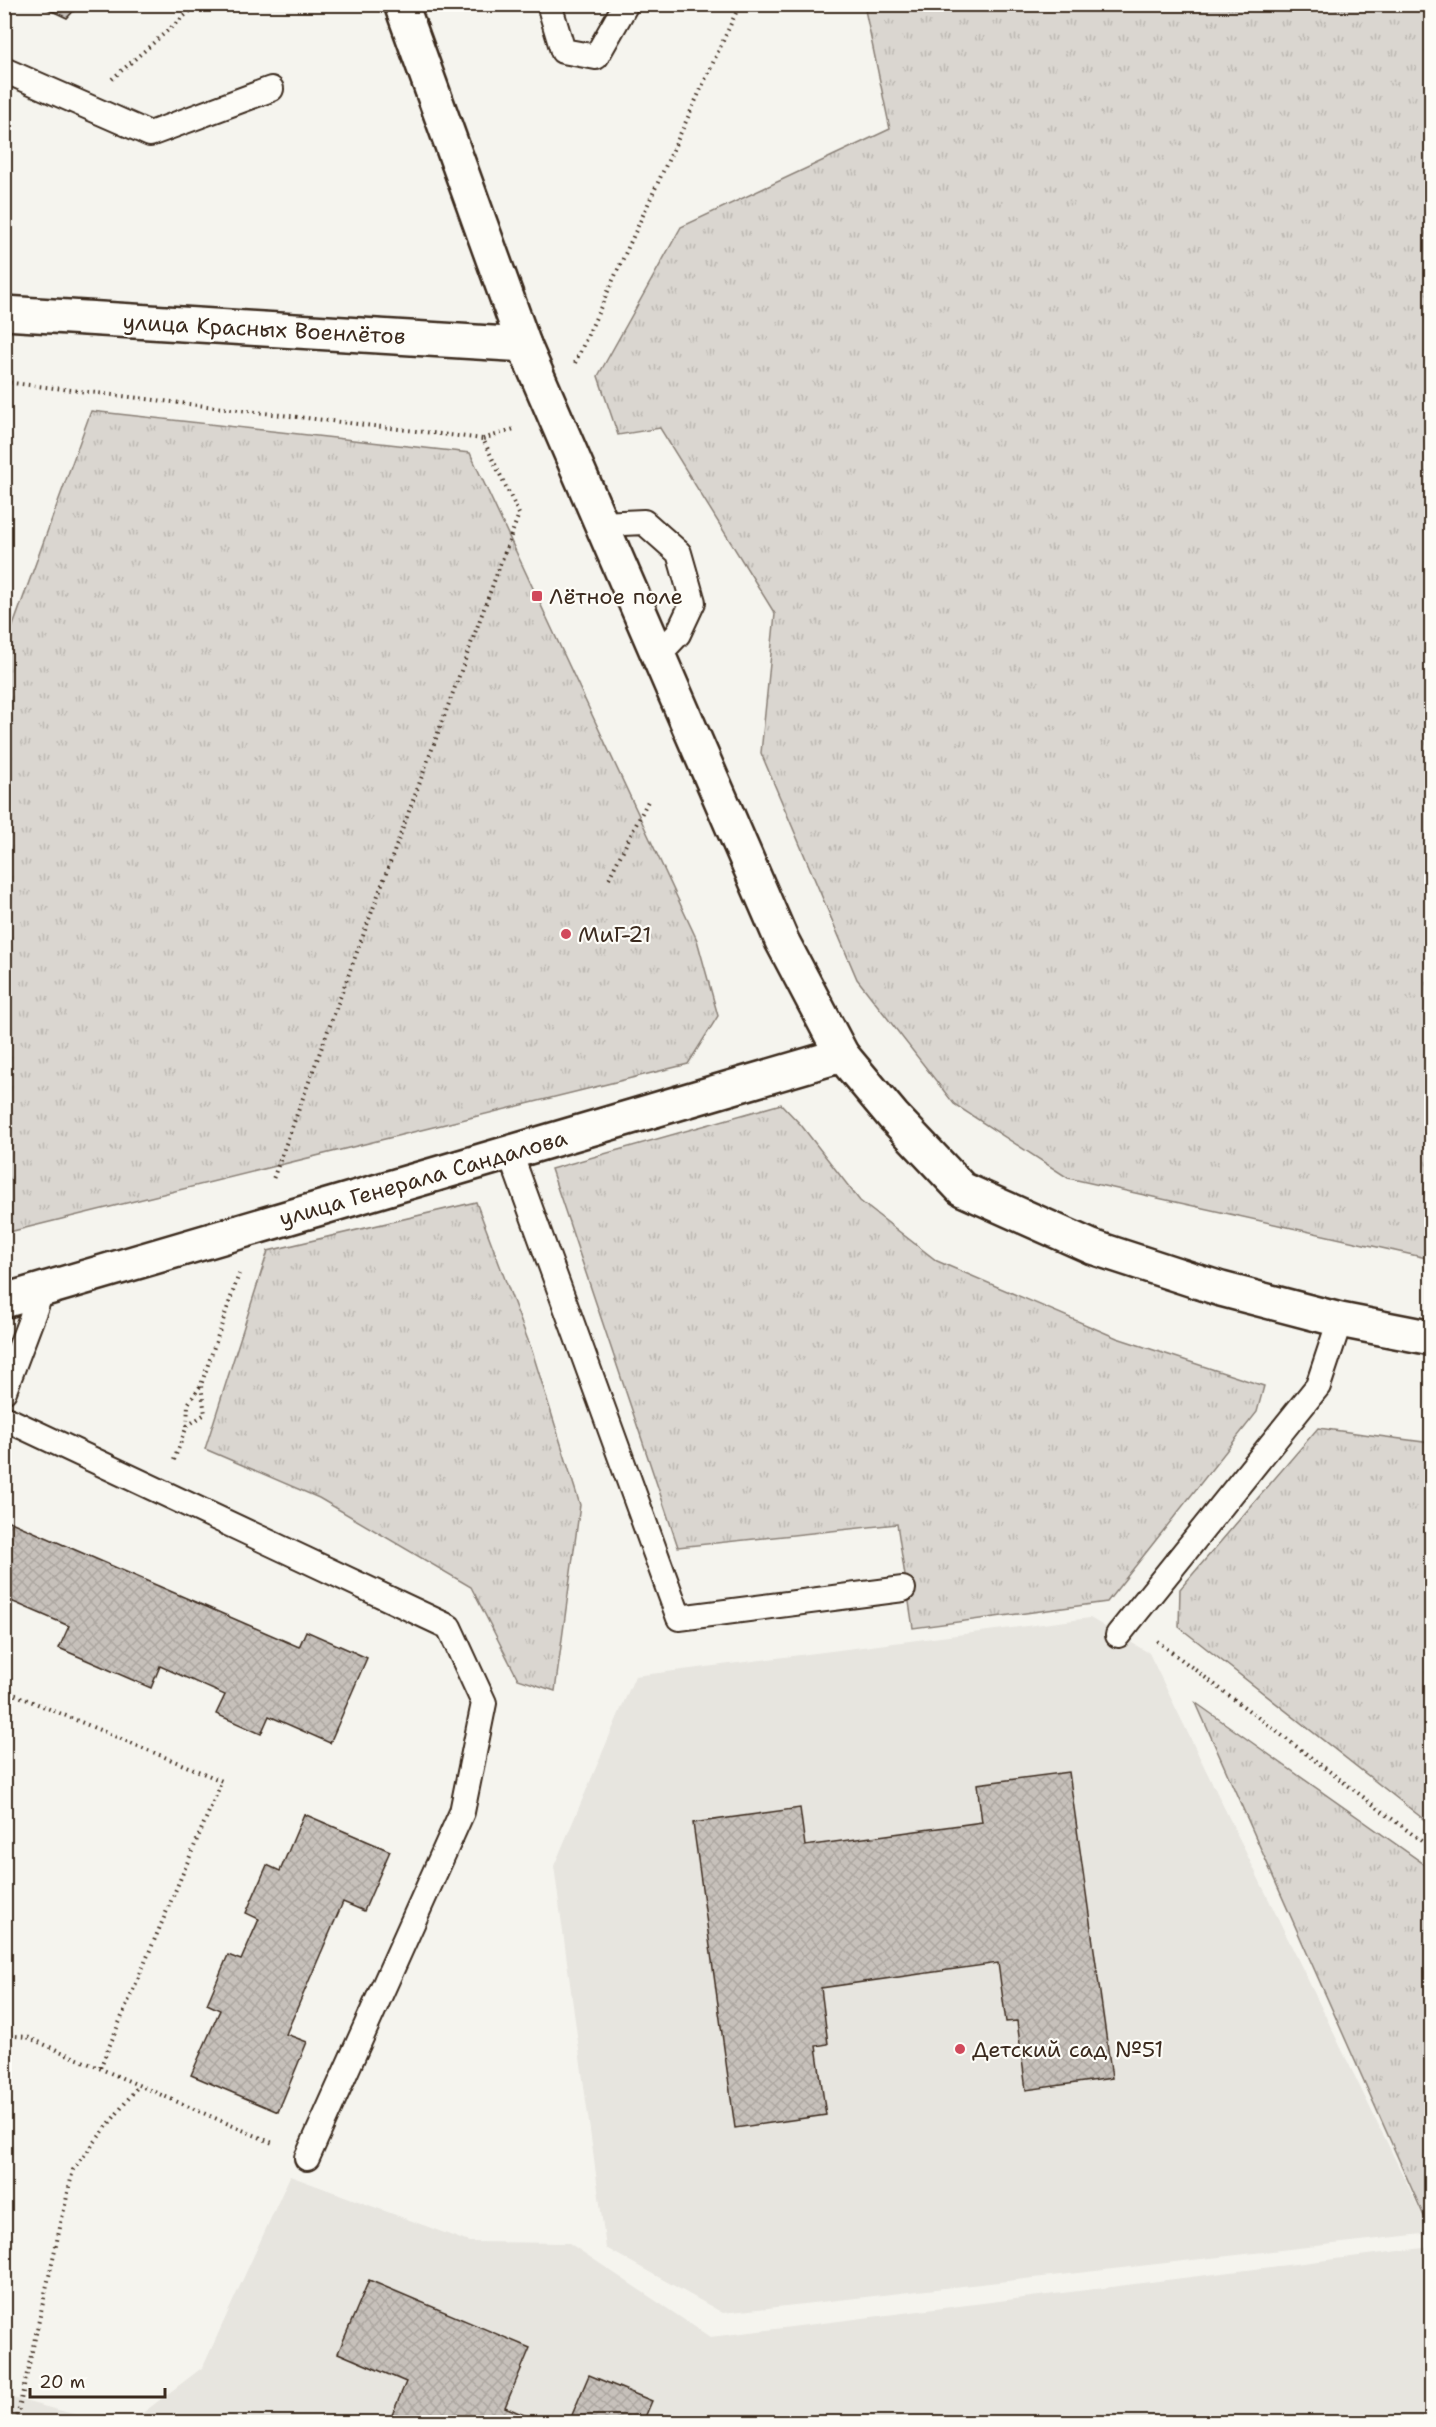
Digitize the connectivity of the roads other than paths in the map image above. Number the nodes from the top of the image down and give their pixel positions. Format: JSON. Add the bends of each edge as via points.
{"nodes":[{"id":1,"x":401,"y":4,"type":"edge"},
{"id":2,"x":549,"y":4,"type":"edge"},
{"id":3,"x":626,"y":4,"type":"edge"},
{"id":4,"x":4,"y":70,"type":"edge"},
{"id":5,"x":271,"y":89,"type":"dead end"},
{"id":6,"x":6,"y":317,"type":"edge"},
{"id":7,"x":524,"y":345,"type":"junction"},
{"id":8,"x":601,"y":524,"type":"junction"},
{"id":9,"x":659,"y":654,"type":"junction"},
{"id":10,"x":842,"y":1055,"type":"junction"},
{"id":11,"x":510,"y":1153,"type":"junction"},
{"id":12,"x":42,"y":1290,"type":"junction"},
{"id":13,"x":4,"y":1301,"type":"edge"},
{"id":14,"x":1340,"y":1320,"type":"junction"},
{"id":15,"x":1431,"y":1338,"type":"edge"},
{"id":16,"x":4,"y":1391,"type":"edge"},
{"id":17,"x":4,"y":1418,"type":"edge"},
{"id":18,"x":903,"y":1589,"type":"dead end"},
{"id":19,"x":1123,"y":1629,"type":"road end"},
{"id":20,"x":307,"y":2158,"type":"road end"}],
"edges":[{"from":1,"to":7,"type":"street"},
{"from":2,"to":3,"type":"lane","via":[[563,51],[596,57]]},
{"from":4,"to":5,"type":"lane","via":[[150,135]]},
{"from":6,"to":7,"type":"street","name":"улица Красных Военлётов"},
{"from":7,"to":8,"type":"street"},
{"from":8,"to":9,"type":"street"},
{"from":8,"to":9,"type":"lane","via":[[644,522],[679,553],[693,602],[678,634]]},
{"from":9,"to":10,"type":"street","via":[[782,940]]},
{"from":10,"to":11,"type":"street","name":"улица Генерала Сандалова"},
{"from":10,"to":14,"type":"street","via":[[892,1116],[962,1189],[1092,1247],[1221,1289]]},
{"from":11,"to":12,"type":"street","name":"улица Генерала Сандалова"},
{"from":11,"to":18,"type":"lane","via":[[679,1618]]},
{"from":12,"to":13,"type":"street","name":"улица Генерала Сандалова"},
{"from":12,"to":16,"type":"lane"},
{"from":14,"to":15,"type":"street"},
{"from":14,"to":19,"type":"lane","via":[[1318,1386]]},
{"from":17,"to":20,"type":"lane","via":[[449,1627],[484,1702],[462,1812]]}]}
